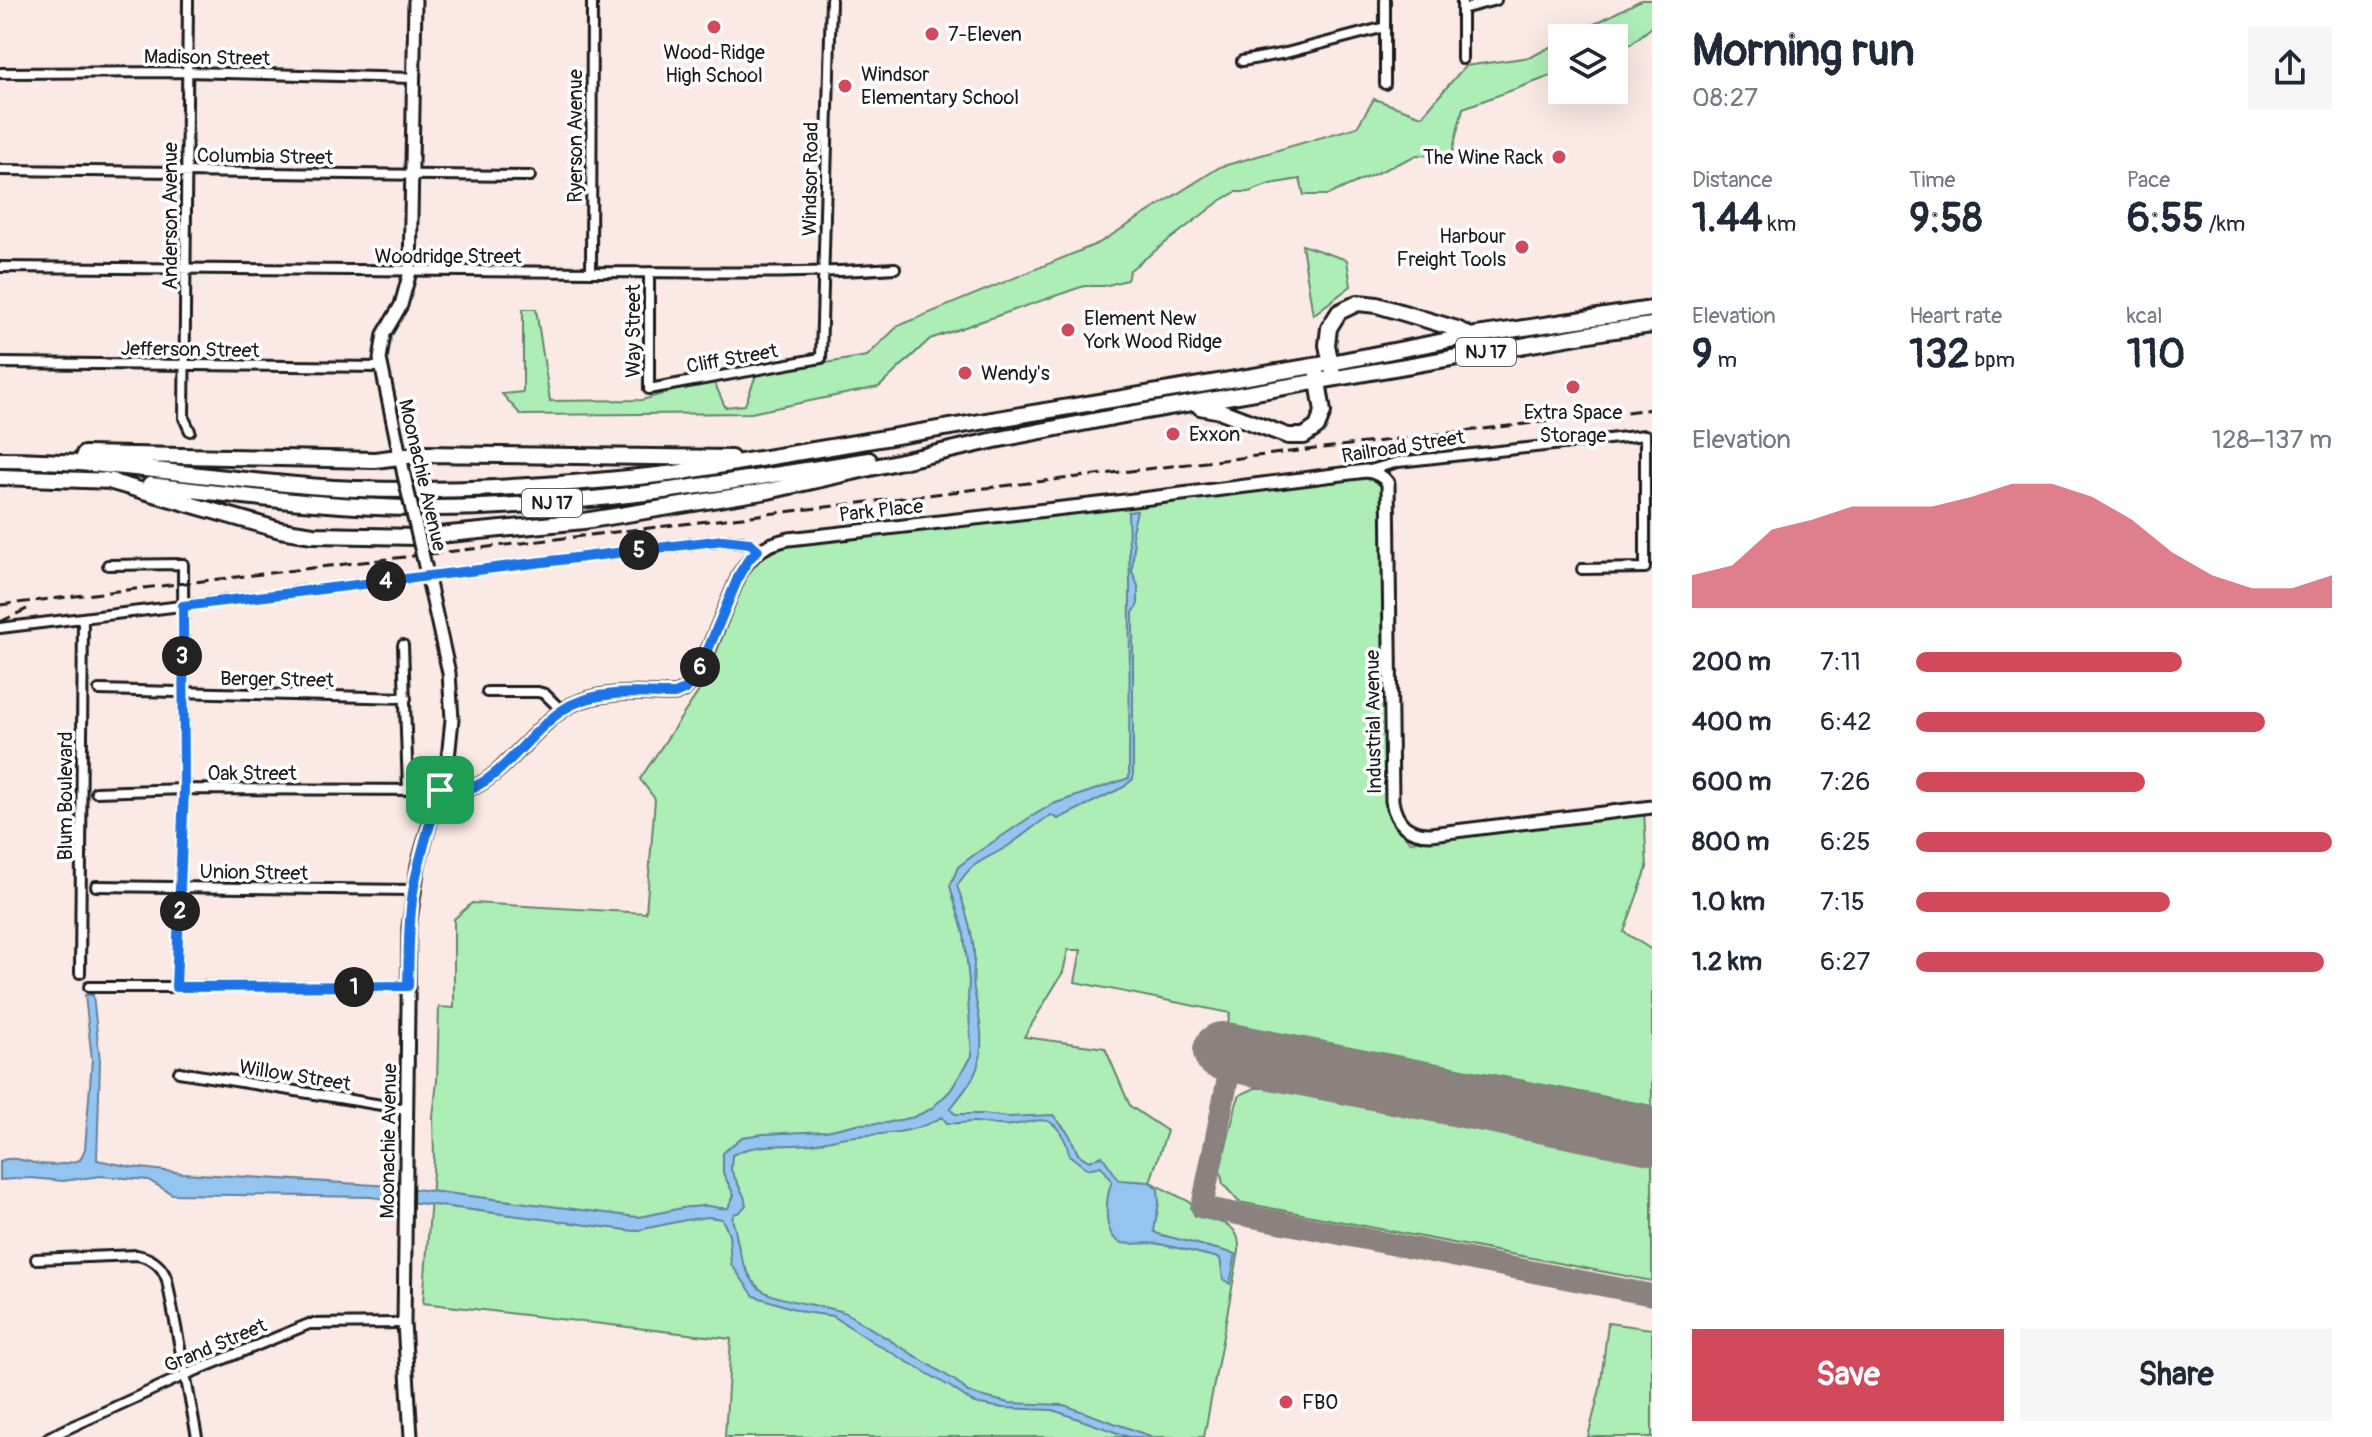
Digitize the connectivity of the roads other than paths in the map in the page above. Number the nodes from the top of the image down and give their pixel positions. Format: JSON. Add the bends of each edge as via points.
{"nodes":[{"id":1,"x":188,"y":0,"type":"edge"},
{"id":2,"x":415,"y":0,"type":"edge"},
{"id":3,"x":592,"y":0,"type":"edge"},
{"id":4,"x":831,"y":0,"type":"edge"},
{"id":5,"x":1385,"y":0,"type":"edge"},
{"id":6,"x":1496,"y":0,"type":"edge"},
{"id":7,"x":1462,"y":5,"type":"edge"},
{"id":8,"x":1385,"y":27,"type":"junction"},
{"id":9,"x":1462,"y":59,"type":"dead end"},
{"id":10,"x":1242,"y":61,"type":"dead end"},
{"id":11,"x":187,"y":72,"type":"junction"},
{"id":12,"x":0,"y":73,"type":"edge"},
{"id":13,"x":413,"y":78,"type":"junction"},
{"id":14,"x":1385,"y":84,"type":"dead end"},
{"id":15,"x":0,"y":170,"type":"edge"},
{"id":16,"x":186,"y":170,"type":"junction"},
{"id":17,"x":412,"y":175,"type":"junction"},
{"id":18,"x":530,"y":176,"type":"dead end"},
{"id":19,"x":0,"y":267,"type":"edge"},
{"id":20,"x":186,"y":267,"type":"junction"},
{"id":21,"x":895,"y":268,"type":"dead end"},
{"id":22,"x":410,"y":272,"type":"junction"},
{"id":23,"x":591,"y":272,"type":"junction"},
{"id":24,"x":649,"y":272,"type":"junction"},
{"id":25,"x":823,"y":273,"type":"junction"},
{"id":26,"x":1652,"y":309,"type":"edge"},
{"id":27,"x":1652,"y":325,"type":"edge"},
{"id":28,"x":1470,"y":336,"type":"junction"},
{"id":29,"x":821,"y":358,"type":"joint"},
{"id":30,"x":0,"y":363,"type":"edge"},
{"id":31,"x":1331,"y":363,"type":"junction"},
{"id":32,"x":185,"y":364,"type":"junction"},
{"id":33,"x":1311,"y":366,"type":"junction"},
{"id":34,"x":380,"y":367,"type":"junction"},
{"id":35,"x":1327,"y":380,"type":"junction"},
{"id":36,"x":649,"y":389,"type":"joint"},
{"id":37,"x":1188,"y":405,"type":"junction"},
{"id":38,"x":190,"y":431,"type":"dead end"},
{"id":39,"x":995,"y":440,"type":"junction"},
{"id":40,"x":400,"y":457,"type":"junction"},
{"id":41,"x":0,"y":459,"type":"edge"},
{"id":42,"x":741,"y":461,"type":"junction"},
{"id":43,"x":1366,"y":471,"type":"junction"},
{"id":44,"x":0,"y":477,"type":"edge"},
{"id":45,"x":105,"y":480,"type":"junction"},
{"id":46,"x":1134,"y":500,"type":"joint"},
{"id":47,"x":418,"y":537,"type":"junction"},
{"id":48,"x":758,"y":550,"type":"junction"},
{"id":49,"x":108,"y":565,"type":"dead end"},
{"id":50,"x":1582,"y":569,"type":"dead end"},
{"id":51,"x":183,"y":606,"type":"junction"},
{"id":52,"x":83,"y":618,"type":"junction"},
{"id":53,"x":0,"y":628,"type":"edge"},
{"id":54,"x":403,"y":645,"type":"dead end"},
{"id":55,"x":99,"y":690,"type":"dead end"},
{"id":56,"x":487,"y":692,"type":"dead end"},
{"id":57,"x":182,"y":693,"type":"junction"},
{"id":58,"x":406,"y":698,"type":"junction"},
{"id":59,"x":562,"y":711,"type":"junction"},
{"id":60,"x":184,"y":789,"type":"junction"},
{"id":61,"x":408,"y":789,"type":"junction"},
{"id":62,"x":440,"y":790,"type":"junction"},
{"id":63,"x":96,"y":792,"type":"dead end"},
{"id":64,"x":1652,"y":807,"type":"edge"},
{"id":65,"x":96,"y":886,"type":"dead end"},
{"id":66,"x":181,"y":887,"type":"junction"},
{"id":67,"x":413,"y":890,"type":"junction"},
{"id":68,"x":80,"y":973,"type":"dead end"},
{"id":69,"x":408,"y":986,"type":"junction"},
{"id":70,"x":89,"y":987,"type":"dead end"},
{"id":71,"x":176,"y":987,"type":"junction"},
{"id":72,"x":179,"y":1072,"type":"dead end"},
{"id":73,"x":406,"y":1109,"type":"junction"},
{"id":74,"x":36,"y":1259,"type":"dead end"},
{"id":75,"x":404,"y":1323,"type":"junction"},
{"id":76,"x":185,"y":1375,"type":"junction"},
{"id":77,"x":49,"y":1437,"type":"edge"},
{"id":78,"x":197,"y":1437,"type":"edge"},
{"id":79,"x":411,"y":1437,"type":"edge"}],
"edges":[{"from":1,"to":11,"type":"street","name":"Anderson Avenue"},
{"from":2,"to":13,"type":"street","name":"Moonachie Avenue"},
{"from":3,"to":23,"type":"street","name":"Ryerson Avenue"},
{"from":4,"to":25,"type":"street","name":"Windsor Road"},
{"from":5,"to":8,"type":"street"},
{"from":6,"to":7,"type":"street"},
{"from":7,"to":9,"type":"street"},
{"from":8,"to":10,"type":"street"},
{"from":8,"to":14,"type":"street"},
{"from":11,"to":12,"type":"street","name":"Madison Street"},
{"from":11,"to":13,"type":"street","name":"Madison Street"},
{"from":11,"to":16,"type":"street","name":"Anderson Avenue"},
{"from":13,"to":17,"type":"street","name":"Moonachie Avenue"},
{"from":15,"to":16,"type":"street","name":"Columbia Street"},
{"from":16,"to":17,"type":"street","name":"Columbia Street"},
{"from":16,"to":20,"type":"street","name":"Anderson Avenue"},
{"from":17,"to":18,"type":"street","name":"Columbia Street"},
{"from":17,"to":22,"type":"street","name":"Moonachie Avenue"},
{"from":19,"to":20,"type":"street","name":"Woodridge Street"},
{"from":20,"to":22,"type":"street","name":"Woodridge Street"},
{"from":20,"to":32,"type":"street","name":"Anderson Avenue"},
{"from":21,"to":25,"type":"street","name":"Woodridge Street"},
{"from":22,"to":23,"type":"street","name":"Woodridge Street"},
{"from":22,"to":34,"type":"street","name":"Moonachie Avenue","via":[[405,295],[384,334]]},
{"from":23,"to":24,"type":"street","name":"Woodridge Street"},
{"from":24,"to":25,"type":"street","name":"Woodridge Street"},
{"from":24,"to":36,"type":"street","name":"Way Street"},
{"from":25,"to":29,"type":"street","name":"Windsor Road"},
{"from":26,"to":28,"type":"highway","number":"NJ 17"},
{"from":27,"to":35,"type":"highway","number":"NJ 17"},
{"from":28,"to":31,"type":"highway","number":"NJ 17"},
{"from":28,"to":31,"type":"highway","via":[[1358,303],[1333,319],[1327,337]]},
{"from":29,"to":36,"type":"street","name":"Cliff Street"},
{"from":30,"to":32,"type":"street","name":"Jefferson Street"},
{"from":31,"to":33,"type":"highway","number":"NJ 17"},
{"from":31,"to":35,"type":"highway"},
{"from":32,"to":34,"type":"street","name":"Jefferson Street"},
{"from":32,"to":38,"type":"street","name":"Anderson Avenue","via":[[184,418]]},
{"from":33,"to":35,"type":"highway"},
{"from":33,"to":42,"type":"highway","number":"NJ 17"},
{"from":34,"to":40,"type":"street","name":"Moonachie Avenue"},
{"from":35,"to":37,"type":"highway","number":"NJ 17"},
{"from":35,"to":37,"type":"highway","via":[[1317,427],[1304,436],[1288,436],[1221,411]]},
{"from":37,"to":39,"type":"highway","number":"NJ 17"},
{"from":39,"to":45,"type":"highway","number":"NJ 17","via":[[694,488],[488,507],[356,507]]},
{"from":39,"to":47,"type":"highway","via":[[700,504]]},
{"from":40,"to":41,"type":"highway","via":[[70,454]]},
{"from":40,"to":42,"type":"highway","via":[[720,456]]},
{"from":40,"to":47,"type":"street","name":"Moonachie Avenue","bridge":true},
{"from":41,"to":42,"type":"highway","number":"NJ 17","via":[[75,461],[287,484],[429,490],[600,482]]},
{"from":43,"to":46,"type":"street","name":"Railroad Street"},
{"from":43,"to":50,"type":"street","name":"Railroad Street","via":[[1398,462],[1645,435],[1645,568]]},
{"from":43,"to":64,"type":"street","name":"Industrial Avenue","via":[[1388,483],[1392,801],[1403,827],[1431,834]]},
{"from":44,"to":45,"type":"highway","number":"NJ 17"},
{"from":45,"to":47,"type":"highway","via":[[295,533]]},
{"from":46,"to":48,"type":"street","name":"Park Place","via":[[789,539]]},
{"from":47,"to":62,"type":"street","name":"Moonachie Avenue","bridge":true,"via":[[451,692],[451,741]]},
{"from":48,"to":51,"type":"street","via":[[750,543],[723,540]]},
{"from":48,"to":59,"type":"street","via":[[740,573],[697,676],[684,690],[596,696]]},
{"from":49,"to":51,"type":"street","via":[[183,564]]},
{"from":51,"to":52,"type":"street"},
{"from":51,"to":57,"type":"street"},
{"from":52,"to":53,"type":"street"},
{"from":52,"to":68,"type":"street","name":"Blum Boulevard"},
{"from":54,"to":58,"type":"street"},
{"from":55,"to":57,"type":"street","name":"Berger Street"},
{"from":56,"to":59,"type":"street","via":[[538,692]]},
{"from":57,"to":58,"type":"street","name":"Berger Street"},
{"from":57,"to":60,"type":"street"},
{"from":58,"to":61,"type":"street"},
{"from":59,"to":62,"type":"street","via":[[480,784]]},
{"from":60,"to":61,"type":"street","name":"Oak Street"},
{"from":60,"to":63,"type":"street","name":"Oak Street"},
{"from":60,"to":66,"type":"street"},
{"from":61,"to":62,"type":"street","name":"Oak Street"},
{"from":62,"to":67,"type":"street","name":"Moonachie Avenue"},
{"from":65,"to":66,"type":"street","name":"Union Street"},
{"from":66,"to":67,"type":"street","name":"Union Street"},
{"from":66,"to":71,"type":"street"},
{"from":67,"to":69,"type":"street","name":"Moonachie Avenue"},
{"from":69,"to":71,"type":"street"},
{"from":69,"to":73,"type":"street","name":"Moonachie Avenue"},
{"from":70,"to":71,"type":"street"},
{"from":72,"to":73,"type":"street","name":"Willow Street"},
{"from":73,"to":75,"type":"street","name":"Moonachie Avenue"},
{"from":74,"to":76,"type":"street","via":[[137,1255],[153,1260],[167,1280]]},
{"from":75,"to":76,"type":"street","name":"Grand Street","via":[[309,1324]]},
{"from":75,"to":79,"type":"street","name":"Moonachie Avenue"},
{"from":76,"to":77,"type":"street","name":"Grand Street"},
{"from":76,"to":78,"type":"street"}]}
